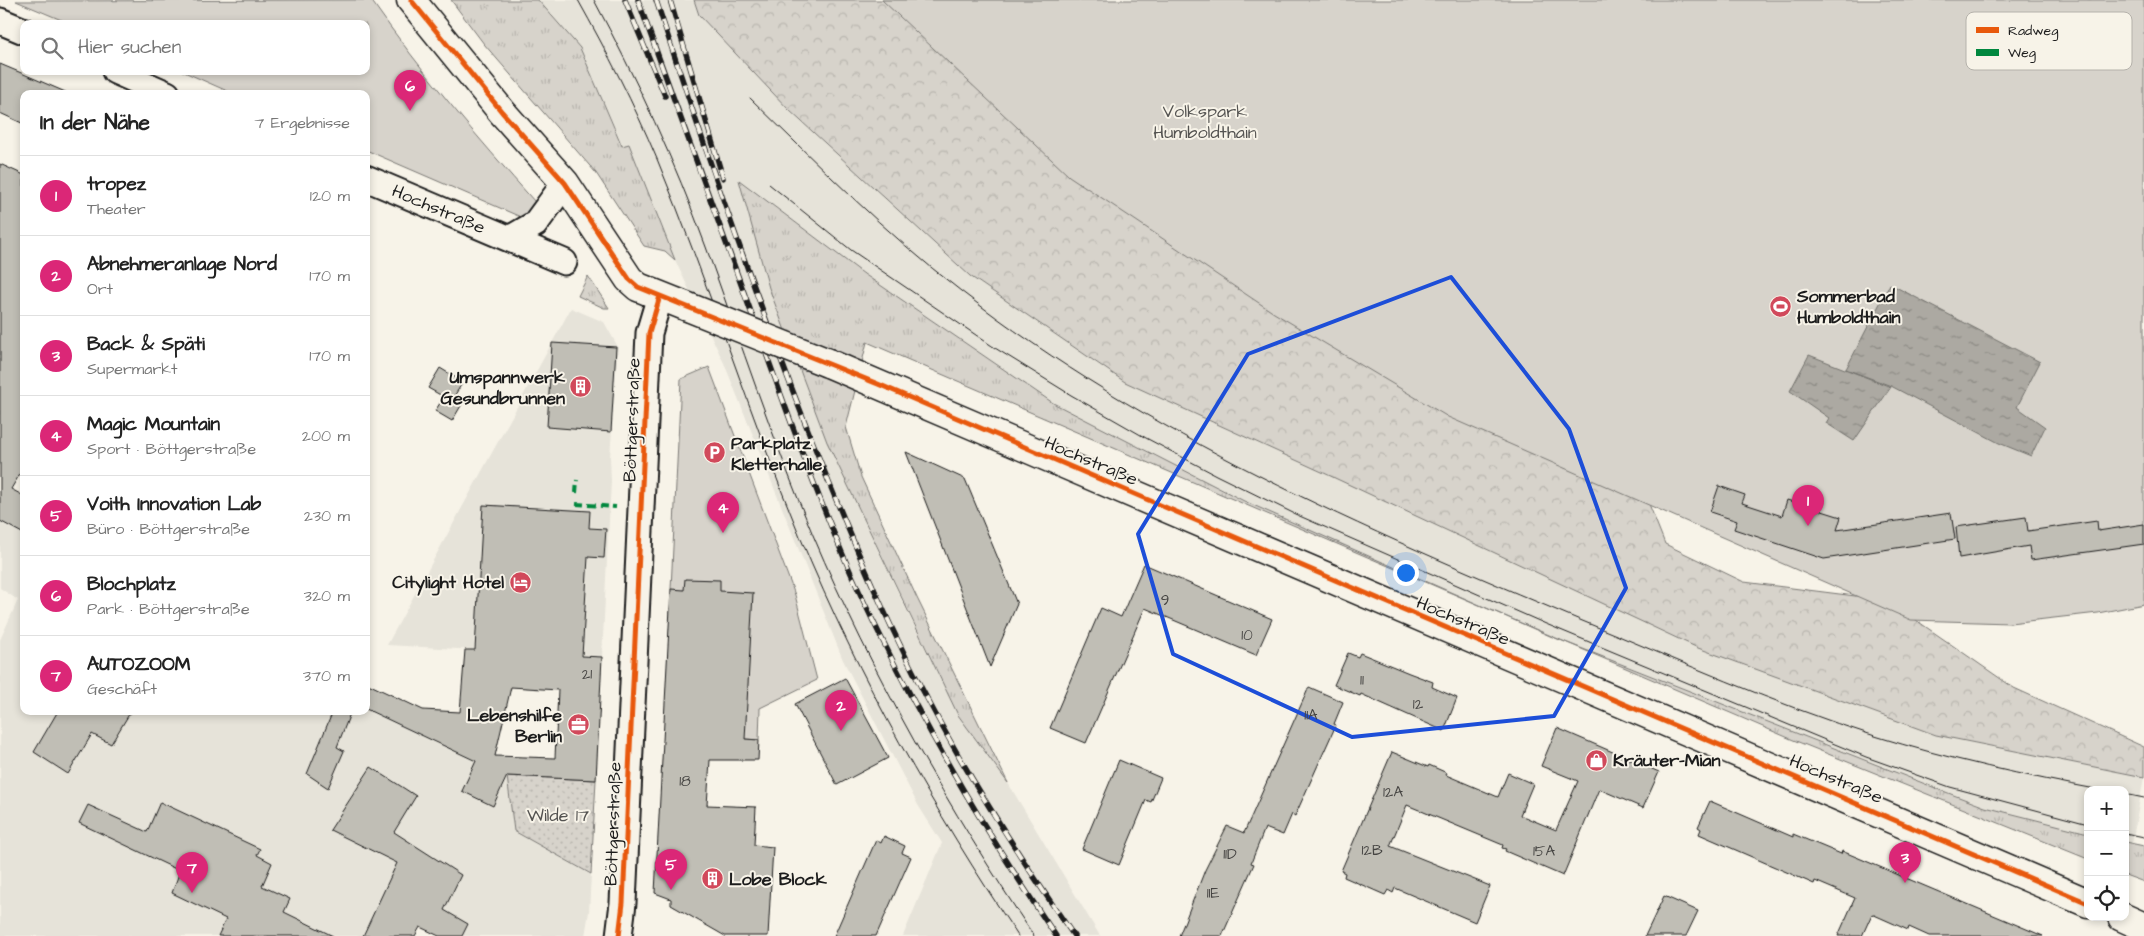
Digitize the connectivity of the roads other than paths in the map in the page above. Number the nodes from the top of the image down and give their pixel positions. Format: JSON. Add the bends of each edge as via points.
{"nodes":[{"id":1,"x":411,"y":0,"type":"edge"},
{"id":2,"x":0,"y":21,"type":"edge"},
{"id":3,"x":20,"y":29,"type":"edge"},
{"id":4,"x":124,"y":75,"type":"edge"},
{"id":5,"x":158,"y":90,"type":"edge"},
{"id":6,"x":370,"y":180,"type":"edge"},
{"id":7,"x":565,"y":183,"type":"junction"},
{"id":8,"x":511,"y":238,"type":"junction"},
{"id":9,"x":564,"y":262,"type":"dead end"},
{"id":10,"x":660,"y":296,"type":"junction"},
{"id":11,"x":2084,"y":901,"type":"edge"},
{"id":12,"x":2129,"y":920,"type":"edge"},
{"id":13,"x":2144,"y":927,"type":"edge"},
{"id":14,"x":619,"y":936,"type":"edge"}],
"edges":[{"from":1,"to":7,"type":"street"},
{"from":2,"to":3,"type":"street"},
{"from":4,"to":5,"type":"street"},
{"from":6,"to":8,"type":"street","name":"Hochstraße"},
{"from":7,"to":8,"type":"street","via":[[535,224]]},
{"from":7,"to":10,"type":"street","via":[[628,279]]},
{"from":8,"to":9,"type":"street","name":"Hochstraße"},
{"from":10,"to":11,"type":"street","name":"Hochstraße","bridge":true,"via":[[828,364]]},
{"from":10,"to":14,"type":"street","name":"Böttgerstraße","via":[[649,333]]},
{"from":12,"to":13,"type":"street"}]}
